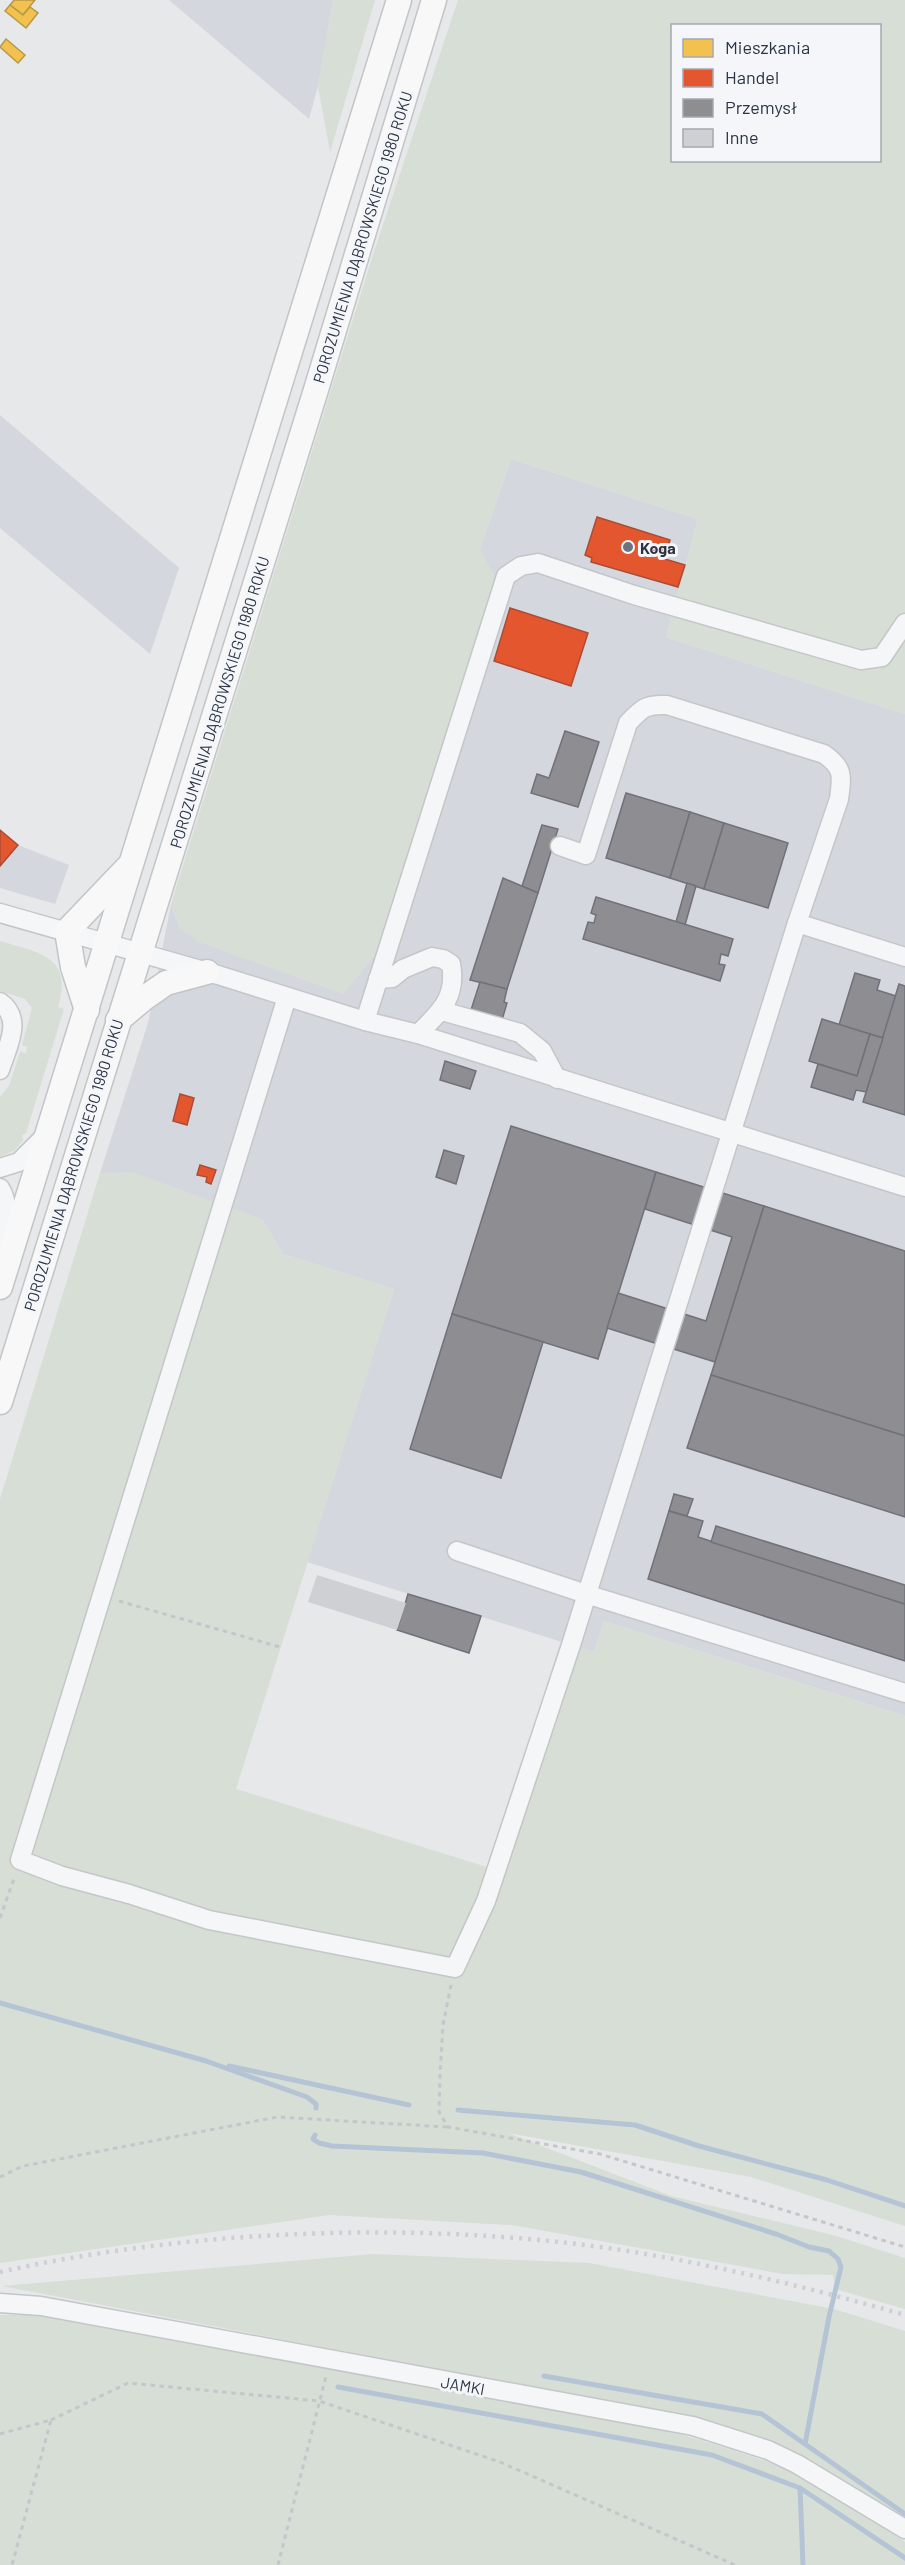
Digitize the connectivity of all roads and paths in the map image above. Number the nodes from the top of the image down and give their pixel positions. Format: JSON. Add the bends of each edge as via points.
{"nodes":[{"id":1,"x":399,"y":0,"type":"edge"},
{"id":2,"x":434,"y":0,"type":"edge"},
{"id":3,"x":905,"y":623,"type":"edge"},
{"id":4,"x":560,"y":846,"type":"dead end"},
{"id":5,"x":132,"y":862,"type":"junction"},
{"id":6,"x":0,"y":913,"type":"edge"},
{"id":7,"x":797,"y":923,"type":"junction"},
{"id":8,"x":67,"y":931,"type":"junction"},
{"id":9,"x":108,"y":943,"type":"junction"},
{"id":10,"x":140,"y":952,"type":"junction"},
{"id":11,"x":905,"y":957,"type":"edge"},
{"id":12,"x":207,"y":972,"type":"junction"},
{"id":13,"x":378,"y":979,"type":"junction"},
{"id":14,"x":287,"y":997,"type":"junction"},
{"id":15,"x":0,"y":1002,"type":"edge"},
{"id":16,"x":87,"y":1010,"type":"junction"},
{"id":17,"x":442,"y":1011,"type":"junction"},
{"id":18,"x":118,"y":1020,"type":"junction"},
{"id":19,"x":365,"y":1021,"type":"junction"},
{"id":20,"x":418,"y":1034,"type":"junction"},
{"id":21,"x":0,"y":1070,"type":"edge"},
{"id":22,"x":557,"y":1079,"type":"junction"},
{"id":23,"x":50,"y":1131,"type":"junction"},
{"id":24,"x":733,"y":1133,"type":"junction"},
{"id":25,"x":0,"y":1168,"type":"edge"},
{"id":26,"x":905,"y":1187,"type":"edge"},
{"id":27,"x":0,"y":1188,"type":"edge"},
{"id":28,"x":0,"y":1242,"type":"edge"},
{"id":29,"x":0,"y":1287,"type":"edge"},
{"id":30,"x":0,"y":1402,"type":"edge"},
{"id":31,"x":457,"y":1551,"type":"dead end"},
{"id":32,"x":586,"y":1594,"type":"junction"},
{"id":33,"x":103,"y":1597,"type":"junction"},
{"id":34,"x":280,"y":1647,"type":"dead end"},
{"id":35,"x":905,"y":1693,"type":"edge"},
{"id":36,"x":20,"y":1860,"type":"junction"},
{"id":37,"x":0,"y":1918,"type":"edge"},
{"id":38,"x":455,"y":1968,"type":"junction"},
{"id":39,"x":448,"y":2127,"type":"junction"},
{"id":40,"x":0,"y":2177,"type":"edge"},
{"id":41,"x":905,"y":2247,"type":"edge"},
{"id":42,"x":0,"y":2303,"type":"edge"},
{"id":43,"x":330,"y":2360,"type":"junction"},
{"id":44,"x":319,"y":2402,"type":"junction"},
{"id":45,"x":51,"y":2420,"type":"junction"},
{"id":46,"x":0,"y":2434,"type":"edge"},
{"id":47,"x":905,"y":2529,"type":"edge"},
{"id":48,"x":12,"y":2565,"type":"edge"},
{"id":49,"x":278,"y":2565,"type":"edge"},
{"id":50,"x":735,"y":2565,"type":"edge"}],
"edges":[{"from":1,"to":5,"type":"main road","name":"POROZUMIENIA DĄBROWSKIEGO 1980 ROKU"},
{"from":2,"to":10,"type":"main road","name":"POROZUMIENIA DĄBROWSKIEGO 1980 ROKU"},
{"from":3,"to":13,"type":"street","via":[[882,657],[861,660],[634,595],[538,563],[520,566],[506,576]]},
{"from":4,"to":7,"type":"street","via":[[586,855],[628,723],[651,704],[667,705],[824,754],[837,763],[841,789]]},
{"from":5,"to":8,"type":"main road"},
{"from":5,"to":9,"type":"main road","name":"POROZUMIENIA DĄBROWSKIEGO 1980 ROKU"},
{"from":6,"to":8,"type":"street"},
{"from":7,"to":11,"type":"street"},
{"from":7,"to":24,"type":"street"},
{"from":8,"to":9,"type":"street"},
{"from":8,"to":16,"type":"main road","via":[[73,967]]},
{"from":9,"to":10,"type":"street"},
{"from":9,"to":16,"type":"main road","name":"POROZUMIENIA DĄBROWSKIEGO 1980 ROKU"},
{"from":10,"to":12,"type":"street"},
{"from":10,"to":18,"type":"main road","name":"POROZUMIENIA DĄBROWSKIEGO 1980 ROKU"},
{"from":12,"to":14,"type":"street"},
{"from":12,"to":18,"type":"main road","via":[[166,983]]},
{"from":13,"to":17,"type":"street","via":[[392,978],[419,961],[443,959],[452,964],[454,981]]},
{"from":13,"to":19,"type":"street"},
{"from":14,"to":19,"type":"street"},
{"from":14,"to":33,"type":"street"},
{"from":15,"to":21,"type":"street","via":[[8,1008],[14,1023]]},
{"from":16,"to":23,"type":"main road","name":"POROZUMIENIA DĄBROWSKIEGO 1980 ROKU"},
{"from":17,"to":20,"type":"street"},
{"from":17,"to":22,"type":"street","via":[[520,1034],[542,1051]]},
{"from":18,"to":30,"type":"main road","name":"POROZUMIENIA DĄBROWSKIEGO 1980 ROKU"},
{"from":19,"to":20,"type":"street"},
{"from":20,"to":22,"type":"street"},
{"from":22,"to":24,"type":"street"},
{"from":23,"to":25,"type":"street","via":[[19,1162]]},
{"from":23,"to":29,"type":"main road","name":"POROZUMIENIA DĄBROWSKIEGO 1980 ROKU"},
{"from":24,"to":26,"type":"street"},
{"from":24,"to":32,"type":"street"},
{"from":27,"to":28,"type":"street","via":[[8,1214]]},
{"from":31,"to":32,"type":"street"},
{"from":32,"to":35,"type":"street"},
{"from":32,"to":38,"type":"street","via":[[486,1901]]},
{"from":33,"to":34,"type":"path"},
{"from":33,"to":36,"type":"street"},
{"from":36,"to":37,"type":"path"},
{"from":36,"to":38,"type":"street","via":[[209,1920]]},
{"from":38,"to":39,"type":"path","via":[[443,2025],[440,2075],[439,2112]]},
{"from":39,"to":40,"type":"path","via":[[278,2117],[23,2166]]},
{"from":39,"to":41,"type":"path","via":[[600,2154]]},
{"from":42,"to":43,"type":"street","name":"JAMKI","via":[[41,2306]]},
{"from":43,"to":44,"type":"path"},
{"from":43,"to":47,"type":"street","name":"JAMKI","via":[[693,2426],[734,2438],[797,2464]]},
{"from":44,"to":45,"type":"path","via":[[128,2383]]},
{"from":44,"to":49,"type":"path"},
{"from":44,"to":50,"type":"path","via":[[500,2462]]},
{"from":45,"to":46,"type":"path"},
{"from":45,"to":48,"type":"path"}]}
